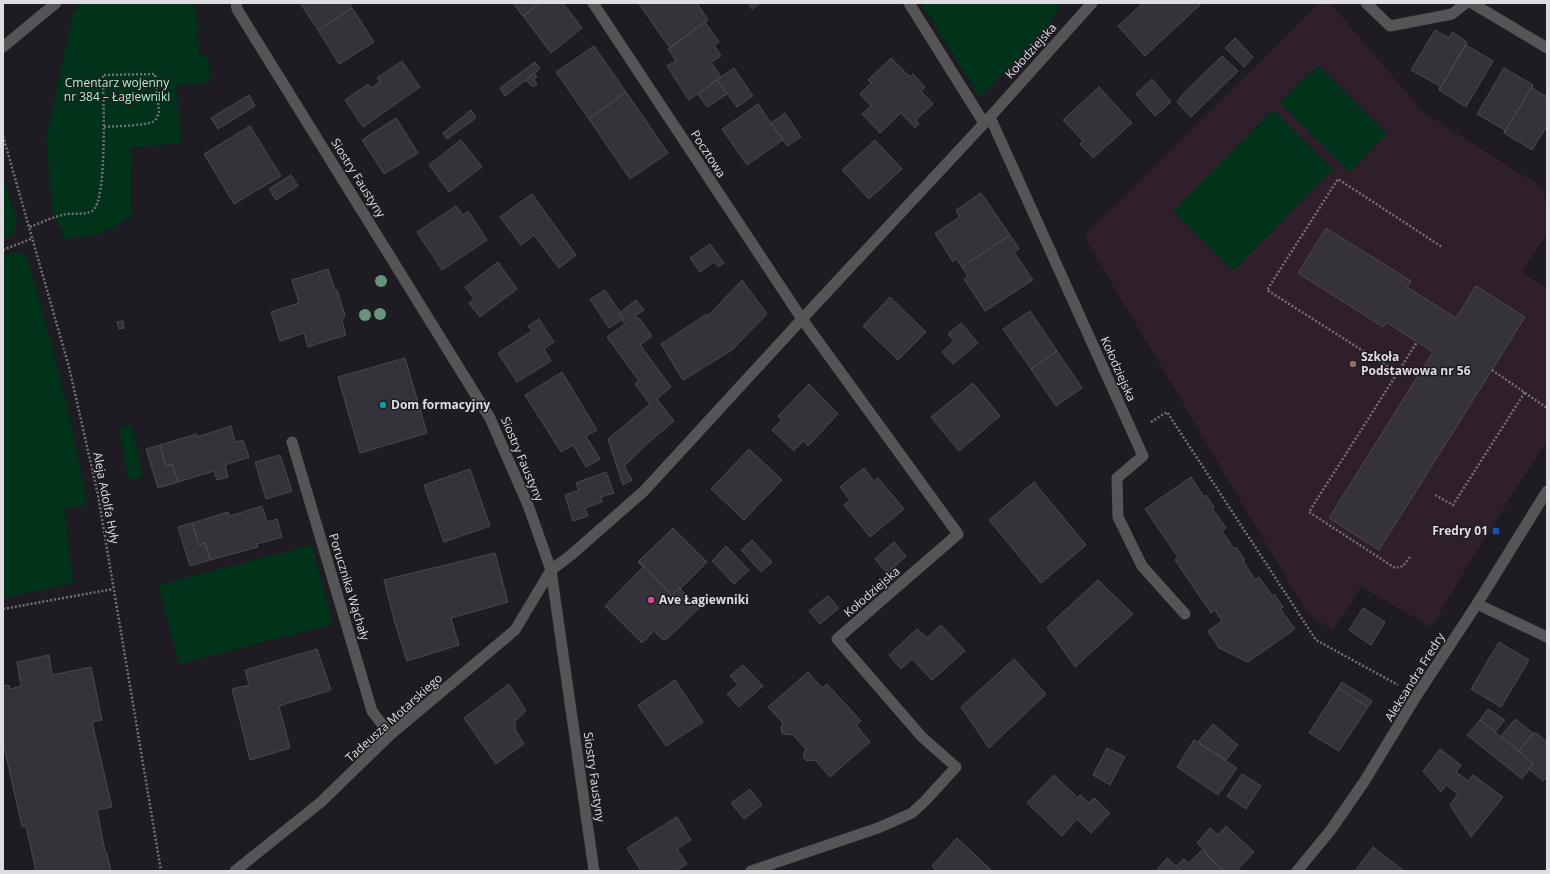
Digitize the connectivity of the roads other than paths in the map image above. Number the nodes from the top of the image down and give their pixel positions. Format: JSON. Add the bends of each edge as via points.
{"nodes":[{"id":1,"x":56,"y":3,"type":"edge"},
{"id":2,"x":236,"y":3,"type":"edge"},
{"id":3,"x":593,"y":3,"type":"edge"},
{"id":4,"x":909,"y":3,"type":"edge"},
{"id":5,"x":1366,"y":3,"type":"edge"},
{"id":6,"x":1466,"y":3,"type":"edge"},
{"id":7,"x":1472,"y":3,"type":"edge"},
{"id":8,"x":1089,"y":4,"type":"edge"},
{"id":9,"x":3,"y":47,"type":"edge"},
{"id":10,"x":1547,"y":48,"type":"edge"},
{"id":11,"x":987,"y":120,"type":"junction"},
{"id":12,"x":802,"y":319,"type":"junction"},
{"id":13,"x":292,"y":442,"type":"dead end"},
{"id":14,"x":1547,"y":491,"type":"edge"},
{"id":15,"x":551,"y":570,"type":"junction"},
{"id":16,"x":1477,"y":604,"type":"junction"},
{"id":17,"x":1185,"y":614,"type":"dead end"},
{"id":18,"x":1547,"y":637,"type":"edge"},
{"id":19,"x":390,"y":736,"type":"junction"},
{"id":20,"x":236,"y":871,"type":"edge"},
{"id":21,"x":594,"y":871,"type":"edge"},
{"id":22,"x":751,"y":871,"type":"edge"},
{"id":23,"x":1297,"y":871,"type":"edge"}],
"edges":[{"from":1,"to":9,"type":"street"},
{"from":2,"to":15,"type":"street","name":"Siostry Faustyny","via":[[490,418],[528,505]]},
{"from":3,"to":12,"type":"street","name":"Pocztowa"},
{"from":4,"to":11,"type":"street"},
{"from":5,"to":6,"type":"street","via":[[1390,26],[1452,14]]},
{"from":7,"to":10,"type":"street"},
{"from":8,"to":11,"type":"street","name":"Kołodziejska"},
{"from":11,"to":12,"type":"street","name":"Kołodziejska"},
{"from":11,"to":17,"type":"street","name":"Kołodziejska","via":[[1143,456],[1117,478],[1118,518],[1142,566]]},
{"from":12,"to":15,"type":"street","name":"Kołodziejska","via":[[644,490]]},
{"from":12,"to":22,"type":"street","name":"Kołodziejska","via":[[958,534],[838,639],[922,738],[956,767],[925,801],[907,816]]},
{"from":13,"to":19,"type":"street","name":"Porucznika Wąchały","via":[[372,711]]},
{"from":14,"to":16,"type":"street","name":"Aleksandra Fredry"},
{"from":15,"to":19,"type":"street","name":"Tadeusza Motarskiego","via":[[515,630]]},
{"from":15,"to":21,"type":"street","name":"Siostry Faustyny"},
{"from":16,"to":18,"type":"street"},
{"from":16,"to":23,"type":"street","name":"Aleksandra Fredry","via":[[1364,782],[1330,831]]},
{"from":19,"to":20,"type":"street","name":"Tadeusza Motarskiego","via":[[321,802]]}]}
